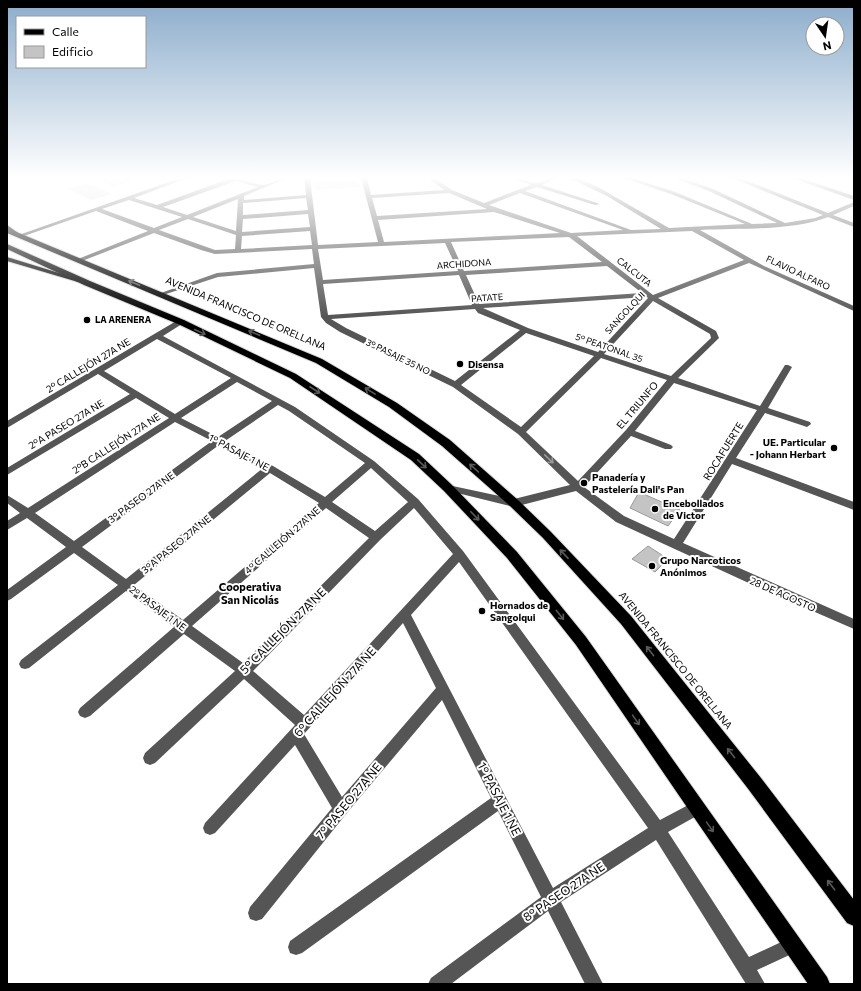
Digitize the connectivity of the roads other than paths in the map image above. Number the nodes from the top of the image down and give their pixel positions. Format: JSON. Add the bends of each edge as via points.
{"nodes":[{"id":1,"x":53,"y":224,"type":"edge"},
{"id":2,"x":137,"y":224,"type":"edge"},
{"id":3,"x":168,"y":224,"type":"edge"},
{"id":4,"x":210,"y":224,"type":"edge"},
{"id":5,"x":240,"y":224,"type":"edge"},
{"id":6,"x":312,"y":224,"type":"edge"},
{"id":7,"x":377,"y":224,"type":"edge"},
{"id":8,"x":538,"y":224,"type":"edge"},
{"id":9,"x":611,"y":224,"type":"edge"},
{"id":10,"x":659,"y":224,"type":"edge"},
{"id":11,"x":749,"y":224,"type":"edge"},
{"id":12,"x":780,"y":224,"type":"edge"},
{"id":13,"x":753,"y":226,"type":"junction"},
{"id":14,"x":7,"y":227,"type":"edge"},
{"id":15,"x":313,"y":229,"type":"junction"},
{"id":16,"x":693,"y":229,"type":"junction"},
{"id":17,"x":7,"y":230,"type":"edge"},
{"id":18,"x":153,"y":230,"type":"junction"},
{"id":19,"x":668,"y":230,"type":"junction"},
{"id":20,"x":633,"y":232,"type":"junction"},
{"id":21,"x":240,"y":234,"type":"junction"},
{"id":22,"x":571,"y":235,"type":"junction"},
{"id":23,"x":19,"y":236,"type":"junction"},
{"id":24,"x":447,"y":241,"type":"junction"},
{"id":25,"x":382,"y":245,"type":"junction"},
{"id":26,"x":7,"y":246,"type":"edge"},
{"id":27,"x":314,"y":248,"type":"junction"},
{"id":28,"x":238,"y":252,"type":"junction"},
{"id":29,"x":7,"y":259,"type":"edge"},
{"id":30,"x":80,"y":260,"type":"junction"},
{"id":31,"x":750,"y":260,"type":"junction"},
{"id":32,"x":609,"y":264,"type":"junction"},
{"id":33,"x":7,"y":265,"type":"edge"},
{"id":34,"x":317,"y":266,"type":"junction"},
{"id":35,"x":35,"y":268,"type":"junction"},
{"id":36,"x":462,"y":273,"type":"junction"},
{"id":37,"x":320,"y":282,"type":"junction"},
{"id":38,"x":87,"y":283,"type":"junction"},
{"id":39,"x":161,"y":294,"type":"junction"},
{"id":40,"x":651,"y":296,"type":"junction"},
{"id":41,"x":477,"y":307,"type":"junction"},
{"id":42,"x":854,"y":309,"type":"edge"},
{"id":43,"x":325,"y":317,"type":"junction"},
{"id":44,"x":181,"y":322,"type":"junction"},
{"id":45,"x":525,"y":330,"type":"junction"},
{"id":46,"x":157,"y":336,"type":"junction"},
{"id":47,"x":715,"y":338,"type":"joint"},
{"id":48,"x":599,"y":355,"type":"junction"},
{"id":49,"x":788,"y":367,"type":"dead end"},
{"id":50,"x":100,"y":372,"type":"junction"},
{"id":51,"x":237,"y":378,"type":"junction"},
{"id":52,"x":672,"y":380,"type":"junction"},
{"id":53,"x":456,"y":385,"type":"junction"},
{"id":54,"x":136,"y":394,"type":"junction"},
{"id":55,"x":278,"y":401,"type":"junction"},
{"id":56,"x":762,"y":410,"type":"junction"},
{"id":57,"x":175,"y":418,"type":"junction"},
{"id":58,"x":807,"y":424,"type":"dead end"},
{"id":59,"x":7,"y":425,"type":"edge"},
{"id":60,"x":521,"y":432,"type":"junction"},
{"id":61,"x":629,"y":432,"type":"junction"},
{"id":62,"x":218,"y":441,"type":"junction"},
{"id":63,"x":668,"y":447,"type":"dead end"},
{"id":64,"x":731,"y":460,"type":"junction"},
{"id":65,"x":371,"y":462,"type":"junction"},
{"id":66,"x":270,"y":468,"type":"junction"},
{"id":67,"x":7,"y":472,"type":"edge"},
{"id":68,"x":578,"y":487,"type":"junction"},
{"id":69,"x":448,"y":488,"type":"junction"},
{"id":70,"x":7,"y":498,"type":"edge"},
{"id":71,"x":325,"y":502,"type":"junction"},
{"id":72,"x":414,"y":502,"type":"junction"},
{"id":73,"x":514,"y":503,"type":"junction"},
{"id":74,"x":854,"y":506,"type":"edge"},
{"id":75,"x":28,"y":513,"type":"junction"},
{"id":76,"x":7,"y":526,"type":"edge"},
{"id":77,"x":376,"y":537,"type":"junction"},
{"id":78,"x":676,"y":545,"type":"junction"},
{"id":79,"x":74,"y":546,"type":"junction"},
{"id":80,"x":460,"y":554,"type":"junction"},
{"id":81,"x":127,"y":584,"type":"junction"},
{"id":82,"x":7,"y":596,"type":"edge"},
{"id":83,"x":405,"y":615,"type":"junction"},
{"id":84,"x":854,"y":624,"type":"edge"},
{"id":85,"x":183,"y":627,"type":"junction"},
{"id":86,"x":25,"y":664,"type":"dead end"},
{"id":87,"x":244,"y":671,"type":"junction"},
{"id":88,"x":443,"y":689,"type":"junction"},
{"id":89,"x":85,"y":712,"type":"dead end"},
{"id":90,"x":300,"y":729,"type":"junction"},
{"id":91,"x":150,"y":758,"type":"dead end"},
{"id":92,"x":500,"y":800,"type":"junction"},
{"id":93,"x":697,"y":808,"type":"junction"},
{"id":94,"x":341,"y":809,"type":"junction"},
{"id":95,"x":210,"y":828,"type":"dead end"},
{"id":96,"x":658,"y":830,"type":"junction"},
{"id":97,"x":550,"y":900,"type":"junction"},
{"id":98,"x":256,"y":913,"type":"dead end"},
{"id":99,"x":854,"y":916,"type":"edge"},
{"id":100,"x":792,"y":945,"type":"junction"},
{"id":101,"x":296,"y":947,"type":"dead end"},
{"id":102,"x":746,"y":967,"type":"junction"},
{"id":103,"x":447,"y":981,"type":"edge"},
{"id":104,"x":594,"y":984,"type":"edge"},
{"id":105,"x":756,"y":984,"type":"edge"},
{"id":106,"x":820,"y":984,"type":"edge"}],
"edges":[{"from":1,"to":23,"type":"street"},
{"from":2,"to":18,"type":"street"},
{"from":3,"to":18,"type":"street"},
{"from":4,"to":21,"type":"street"},
{"from":5,"to":21,"type":"street"},
{"from":6,"to":15,"type":"street"},
{"from":7,"to":25,"type":"street"},
{"from":8,"to":22,"type":"street","name":"CALCUTA"},
{"from":9,"to":20,"type":"street"},
{"from":10,"to":19,"type":"street"},
{"from":11,"to":13,"type":"street"},
{"from":12,"to":13,"type":"street"},
{"from":13,"to":16,"type":"street"},
{"from":14,"to":23,"type":"main road","name":"AVENIDA FRANCISCO DE ORELLANA"},
{"from":15,"to":21,"type":"street"},
{"from":15,"to":27,"type":"street"},
{"from":16,"to":19,"type":"street"},
{"from":16,"to":31,"type":"street","name":"FLAVIO ALFARO"},
{"from":17,"to":23,"type":"highway","name":"AVENIDA FRANCISCO DE ORELLANA"},
{"from":18,"to":28,"type":"street","via":[[203,250]]},
{"from":18,"to":30,"type":"street"},
{"from":19,"to":20,"type":"street"},
{"from":20,"to":22,"type":"street"},
{"from":21,"to":28,"type":"street"},
{"from":22,"to":24,"type":"street"},
{"from":22,"to":32,"type":"street","name":"CALCUTA"},
{"from":23,"to":30,"type":"highway","name":"AVENIDA FRANCISCO DE ORELLANA"},
{"from":24,"to":25,"type":"street"},
{"from":24,"to":36,"type":"street"},
{"from":25,"to":27,"type":"street"},
{"from":26,"to":38,"type":"highway"},
{"from":27,"to":28,"type":"street"},
{"from":27,"to":34,"type":"street"},
{"from":29,"to":35,"type":"main road"},
{"from":39,"to":30,"type":"highway","name":"AVENIDA FRANCISCO DE ORELLANA","one_way":true},
{"from":31,"to":40,"type":"street","name":"SANGOLQUI"},
{"from":31,"to":42,"type":"street","name":"FLAVIO ALFARO"},
{"from":32,"to":36,"type":"street","name":"ARCHIDONA"},
{"from":32,"to":40,"type":"street","name":"CALCUTA"},
{"from":33,"to":35,"type":"main road"},
{"from":34,"to":37,"type":"street"},
{"from":34,"to":39,"type":"street","via":[[222,274]]},
{"from":35,"to":38,"type":"main road"},
{"from":36,"to":37,"type":"street","name":"ARCHIDONA"},
{"from":36,"to":41,"type":"street"},
{"from":37,"to":43,"type":"street"},
{"from":38,"to":44,"type":"highway"},
{"from":73,"to":39,"type":"highway","name":"AVENIDA FRANCISCO DE ORELLANA","one_way":true,"via":[[446,443],[393,405],[319,361]]},
{"from":40,"to":41,"type":"street","name":"PATATE"},
{"from":40,"to":47,"type":"street","name":"CALCUTA","via":[[708,329]]},
{"from":40,"to":48,"type":"street","name":"SANGOLQUI"},
{"from":41,"to":43,"type":"street","name":"PATATE"},
{"from":41,"to":45,"type":"street","name":"5° PEATONAL 35"},
{"from":43,"to":53,"type":"street","name":"3° PASAJE 35 NO","via":[[343,330]]},
{"from":44,"to":46,"type":"street","name":"2° CALLEJÓN 27A NE"},
{"from":44,"to":69,"type":"highway","one_way":true,"via":[[293,376],[415,457]]},
{"from":45,"to":48,"type":"street","name":"5° PEATONAL 35"},
{"from":45,"to":53,"type":"street"},
{"from":46,"to":50,"type":"street","name":"2° CALLEJÓN 27A NE"},
{"from":46,"to":51,"type":"street"},
{"from":47,"to":52,"type":"street","name":"EL TRIUNFO"},
{"from":48,"to":52,"type":"street","name":"5° PEATONAL 35"},
{"from":48,"to":60,"type":"street","name":"SANGOLQUI"},
{"from":49,"to":56,"type":"street","name":"ROCAFUERTE"},
{"from":50,"to":54,"type":"street","name":"1° PASAJE 1 NE"},
{"from":50,"to":59,"type":"street","name":"2° CALLEJÓN 27A NE"},
{"from":51,"to":55,"type":"street"},
{"from":51,"to":57,"type":"street","name":"2°B CALLEJÓN 27A NE"},
{"from":52,"to":56,"type":"street","name":"5° PEATONAL 35"},
{"from":52,"to":61,"type":"street","name":"EL TRIUNFO"},
{"from":53,"to":60,"type":"street","name":"3° PASAJE 35 NO"},
{"from":54,"to":57,"type":"street","name":"1° PASAJE 1 NE"},
{"from":54,"to":67,"type":"street","name":"2°A PASEO 27A NE"},
{"from":55,"to":62,"type":"street","name":"3° PASEO 27A NE"},
{"from":55,"to":65,"type":"street"},
{"from":56,"to":58,"type":"street","name":"5° PEATONAL 35"},
{"from":56,"to":64,"type":"street","name":"ROCAFUERTE"},
{"from":57,"to":62,"type":"street","name":"1° PASAJE 1 NE"},
{"from":57,"to":75,"type":"street","name":"2°B CALLEJÓN 27A NE"},
{"from":60,"to":68,"type":"street","name":"3° PASAJE 35 NO","one_way":true},
{"from":61,"to":63,"type":"street"},
{"from":61,"to":68,"type":"street","name":"EL TRIUNFO"},
{"from":62,"to":66,"type":"street","name":"1° PASAJE 1 NE"},
{"from":62,"to":79,"type":"street","name":"3° PASEO 27A NE"},
{"from":64,"to":74,"type":"street"},
{"from":64,"to":78,"type":"street","name":"ROCAFUERTE"},
{"from":65,"to":71,"type":"street","name":"4° CALLEJÓN 27A NE"},
{"from":65,"to":72,"type":"street"},
{"from":66,"to":71,"type":"street","name":"1° PASAJE 1 NE"},
{"from":66,"to":81,"type":"street","name":"3°A PASEO 27A NE"},
{"from":68,"to":73,"type":"street"},
{"from":68,"to":78,"type":"street","name":"28 DE AGOSTO","via":[[620,519]]},
{"from":69,"to":73,"type":"street"},
{"from":69,"to":93,"type":"highway","one_way":true,"via":[[512,555],[581,641]]},
{"from":70,"to":75,"type":"street","name":"2° PASAJE 1 NE"},
{"from":71,"to":77,"type":"street","name":"1° PASAJE 1 NE"},
{"from":71,"to":85,"type":"street","name":"4° CALLEJÓN 27A NE"},
{"from":72,"to":77,"type":"street","name":"5° CALLEJÓN 27A NE"},
{"from":72,"to":80,"type":"street"},
{"from":99,"to":73,"type":"highway","name":"AVENIDA FRANCISCO DE ORELLANA","one_way":true,"via":[[755,784],[626,620]]},
{"from":75,"to":76,"type":"street","name":"2°B CALLEJÓN 27A NE"},
{"from":75,"to":79,"type":"street","name":"2° PASAJE 1 NE"},
{"from":77,"to":87,"type":"street","name":"5° CALLEJÓN 27A NE"},
{"from":78,"to":84,"type":"street","name":"28 DE AGOSTO"},
{"from":79,"to":81,"type":"street","name":"2° PASAJE 1 NE"},
{"from":79,"to":82,"type":"street","name":"3° PASEO 27A NE"},
{"from":80,"to":83,"type":"street","name":"6° CALLEJÓN 27A NE"},
{"from":80,"to":96,"type":"street"},
{"from":81,"to":85,"type":"street","name":"2° PASAJE 1 NE"},
{"from":81,"to":86,"type":"street","name":"3°A PASEO 27A NE"},
{"from":83,"to":88,"type":"street","name":"1° PASAJE 1 NE"},
{"from":83,"to":90,"type":"street","name":"6° CALLEJÓN 27A NE"},
{"from":85,"to":87,"type":"street","name":"2° PASAJE 1 NE"},
{"from":85,"to":89,"type":"street","name":"4° CALLEJÓN 27A NE"},
{"from":87,"to":90,"type":"street","name":"2° PASAJE 1 NE"},
{"from":87,"to":91,"type":"street","name":"5° CALLEJÓN 27A NE"},
{"from":88,"to":92,"type":"street","name":"1° PASAJE 1 NE"},
{"from":88,"to":94,"type":"street","name":"7° PASEO 27A NE"},
{"from":90,"to":94,"type":"street","name":"2° PASAJE 1 NE"},
{"from":90,"to":95,"type":"street","name":"6° CALLEJÓN 27A NE"},
{"from":92,"to":97,"type":"street","name":"1° PASAJE 1 NE"},
{"from":92,"to":101,"type":"street"},
{"from":93,"to":96,"type":"street","name":"8° PASEO 27A NE"},
{"from":93,"to":100,"type":"highway","one_way":true},
{"from":94,"to":98,"type":"street","name":"7° PASEO 27A NE"},
{"from":96,"to":97,"type":"street","name":"8° PASEO 27A NE"},
{"from":96,"to":102,"type":"street"},
{"from":97,"to":103,"type":"street","name":"8° PASEO 27A NE"},
{"from":97,"to":104,"type":"street","name":"1° PASAJE 1 NE"},
{"from":100,"to":102,"type":"street"},
{"from":100,"to":106,"type":"highway"},
{"from":102,"to":105,"type":"street"}]}
